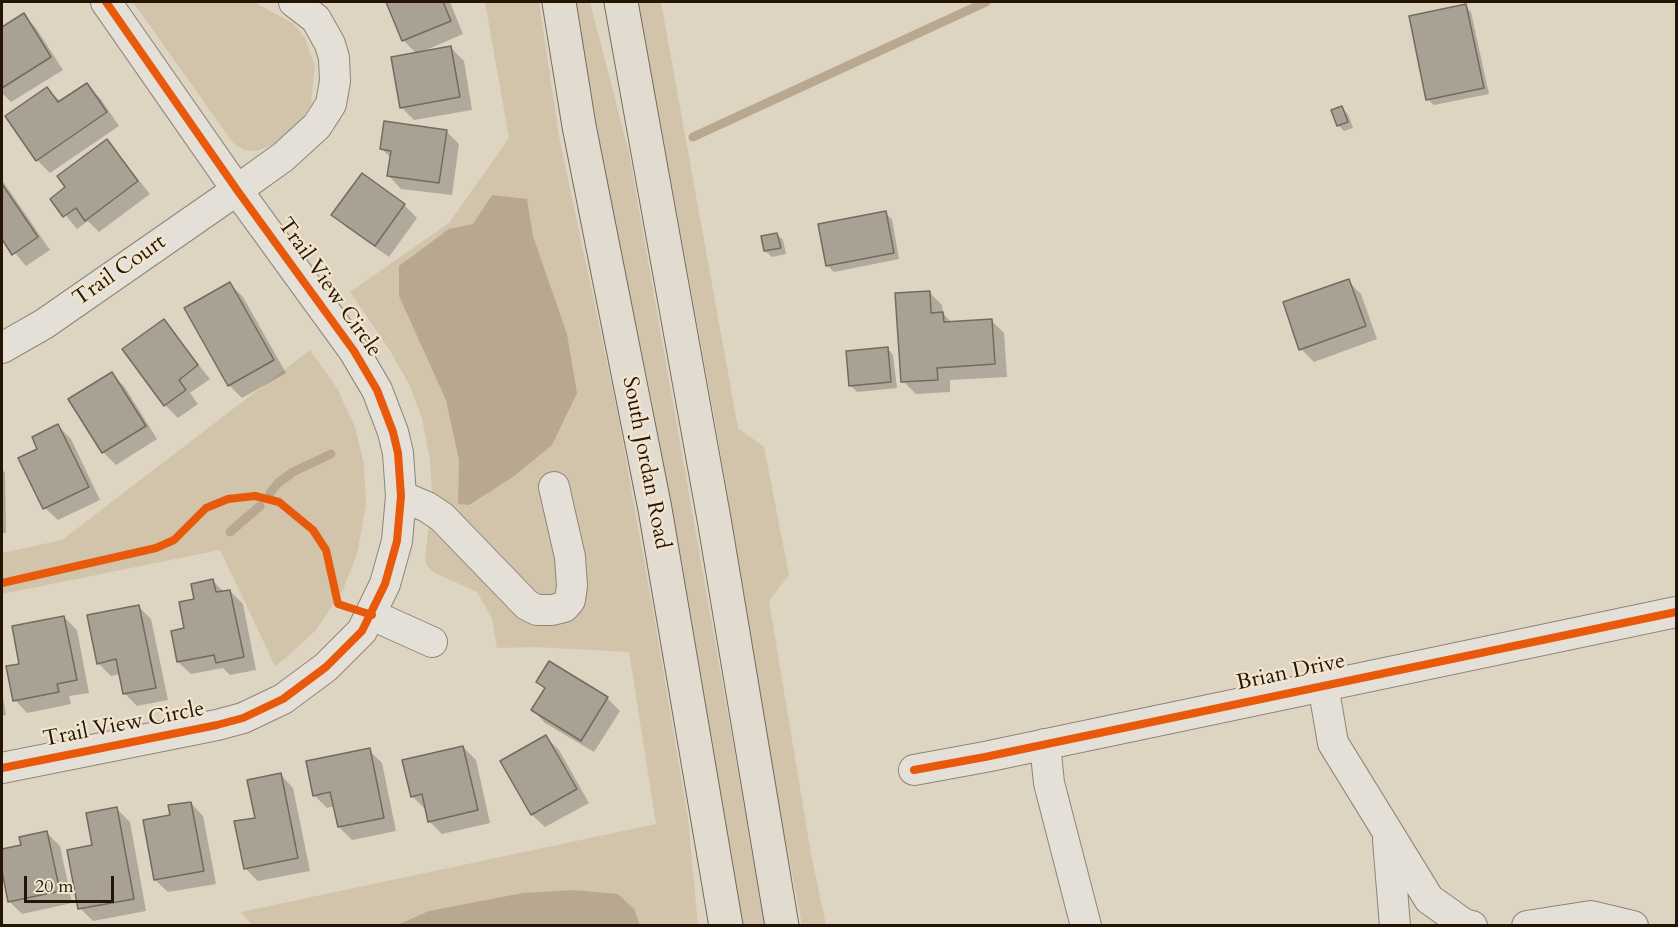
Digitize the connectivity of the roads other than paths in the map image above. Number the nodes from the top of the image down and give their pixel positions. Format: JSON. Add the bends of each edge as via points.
{"nodes":[{"id":1,"x":106,"y":2,"type":"edge"},
{"id":2,"x":294,"y":2,"type":"edge"},
{"id":3,"x":559,"y":2,"type":"edge"},
{"id":4,"x":621,"y":2,"type":"edge"},
{"id":5,"x":237,"y":190,"type":"junction"},
{"id":6,"x":2,"y":348,"type":"edge"},
{"id":7,"x":554,"y":487,"type":"dead end"},
{"id":8,"x":401,"y":496,"type":"junction"},
{"id":9,"x":1677,"y":612,"type":"edge"},
{"id":10,"x":372,"y":615,"type":"junction"},
{"id":11,"x":432,"y":642,"type":"dead end"},
{"id":12,"x":1323,"y":685,"type":"junction"},
{"id":13,"x":1046,"y":744,"type":"junction"},
{"id":14,"x":2,"y":768,"type":"edge"},
{"id":15,"x":914,"y":770,"type":"dead end"},
{"id":16,"x":1387,"y":831,"type":"junction"},
{"id":17,"x":726,"y":926,"type":"edge"},
{"id":18,"x":782,"y":926,"type":"edge"},
{"id":19,"x":1086,"y":926,"type":"edge"},
{"id":20,"x":1395,"y":926,"type":"edge"},
{"id":21,"x":1472,"y":926,"type":"edge"},
{"id":22,"x":1527,"y":926,"type":"edge"},
{"id":23,"x":1633,"y":926,"type":"edge"}],
"edges":[{"from":1,"to":5,"type":"street","name":"Trail View Circle"},
{"from":2,"to":5,"type":"street","via":[[316,19],[330,44],[335,69],[331,104],[306,139]]},
{"from":3,"to":17,"type":"main road","name":"South Jordan Road","via":[[579,126],[655,509]]},
{"from":4,"to":18,"type":"main road"},
{"from":5,"to":6,"type":"street","name":"Trail Court","via":[[44,324]]},
{"from":5,"to":8,"type":"street","name":"Trail View Circle","via":[[372,381],[393,432]]},
{"from":7,"to":8,"type":"street","via":[[570,557],[572,586],[570,600],[564,607],[552,610],[527,605],[442,517]]},
{"from":8,"to":10,"type":"street","name":"Trail View Circle","via":[[392,565]]},
{"from":9,"to":12,"type":"street","name":"Brian Drive"},
{"from":10,"to":11,"type":"street"},
{"from":10,"to":14,"type":"street","name":"Trail View Circle","via":[[346,650],[301,687],[261,711],[217,724]]},
{"from":12,"to":13,"type":"street","name":"Brian Drive"},
{"from":12,"to":16,"type":"street","via":[[1333,743]]},
{"from":13,"to":15,"type":"street","name":"Brian Drive"},
{"from":13,"to":19,"type":"street","via":[[1049,783]]},
{"from":16,"to":20,"type":"street"},
{"from":16,"to":21,"type":"street","via":[[1429,899]]},
{"from":22,"to":23,"type":"street","via":[[1591,916]]}]}
